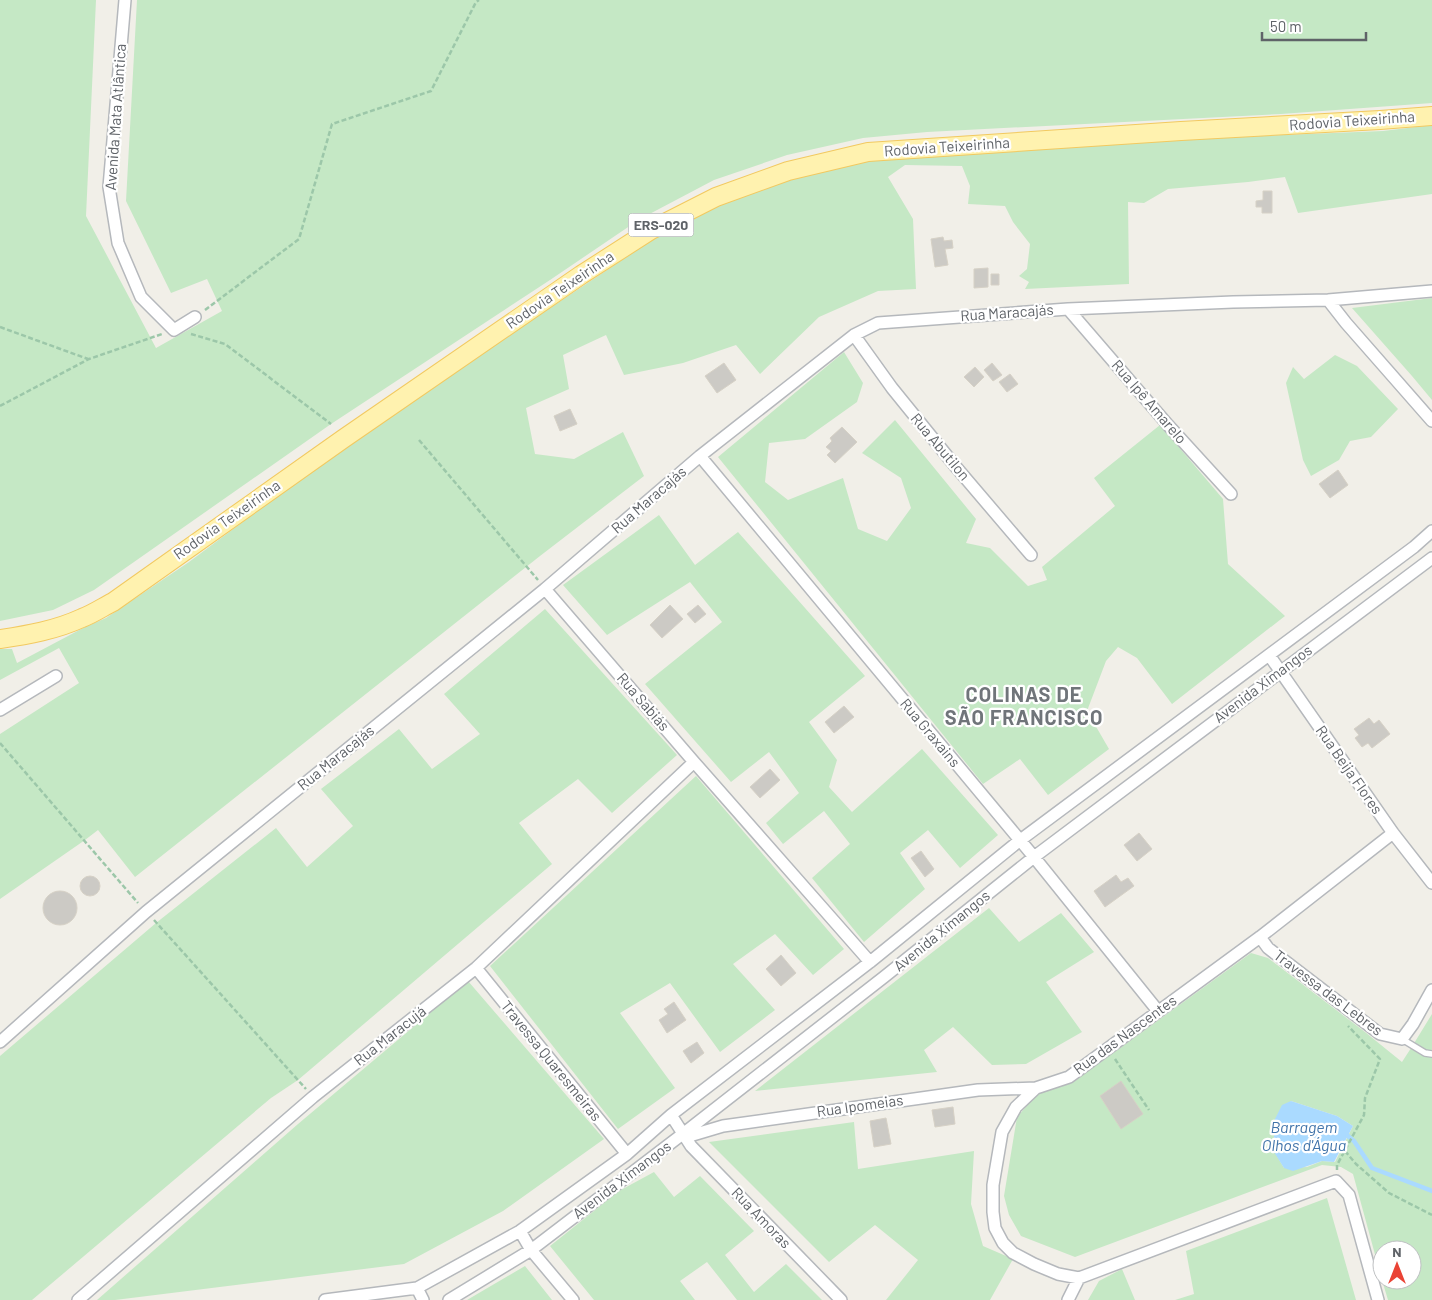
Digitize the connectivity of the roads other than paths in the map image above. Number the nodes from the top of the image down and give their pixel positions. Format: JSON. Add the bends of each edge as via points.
{"nodes":[{"id":1,"x":125,"y":0,"type":"edge"},
{"id":2,"x":1432,"y":116,"type":"edge"},
{"id":3,"x":1432,"y":291,"type":"edge"},
{"id":4,"x":1328,"y":300,"type":"junction"},
{"id":5,"x":1068,"y":309,"type":"junction"},
{"id":6,"x":195,"y":317,"type":"road end"},
{"id":7,"x":854,"y":336,"type":"junction"},
{"id":8,"x":1432,"y":421,"type":"edge"},
{"id":9,"x":700,"y":456,"type":"junction"},
{"id":10,"x":1231,"y":494,"type":"dead end"},
{"id":11,"x":1432,"y":531,"type":"edge"},
{"id":12,"x":1031,"y":555,"type":"dead end"},
{"id":13,"x":1432,"y":558,"type":"edge"},
{"id":14,"x":545,"y":589,"type":"junction"},
{"id":15,"x":0,"y":639,"type":"edge"},
{"id":16,"x":1269,"y":655,"type":"junction"},
{"id":17,"x":1280,"y":672,"type":"junction"},
{"id":18,"x":56,"y":676,"type":"dead end"},
{"id":19,"x":0,"y":710,"type":"edge"},
{"id":20,"x":694,"y":762,"type":"junction"},
{"id":21,"x":1393,"y":833,"type":"junction"},
{"id":22,"x":1019,"y":841,"type":"junction"},
{"id":23,"x":1034,"y":857,"type":"junction"},
{"id":24,"x":1432,"y":883,"type":"edge"},
{"id":25,"x":1260,"y":937,"type":"junction"},
{"id":26,"x":870,"y":962,"type":"junction"},
{"id":27,"x":476,"y":968,"type":"junction"},
{"id":28,"x":1432,"y":990,"type":"edge"},
{"id":29,"x":1158,"y":1011,"type":"junction"},
{"id":30,"x":1402,"y":1039,"type":"junction"},
{"id":31,"x":0,"y":1042,"type":"edge"},
{"id":32,"x":1432,"y":1054,"type":"edge"},
{"id":33,"x":1036,"y":1088,"type":"junction"},
{"id":34,"x":671,"y":1115,"type":"junction"},
{"id":35,"x":685,"y":1135,"type":"junction"},
{"id":36,"x":627,"y":1154,"type":"junction"},
{"id":37,"x":520,"y":1230,"type":"junction"},
{"id":38,"x":531,"y":1250,"type":"junction"},
{"id":39,"x":1079,"y":1278,"type":"junction"},
{"id":40,"x":417,"y":1288,"type":"junction"},
{"id":41,"x":78,"y":1300,"type":"edge"},
{"id":42,"x":325,"y":1300,"type":"edge"},
{"id":43,"x":423,"y":1300,"type":"edge"},
{"id":44,"x":449,"y":1300,"type":"edge"},
{"id":45,"x":573,"y":1300,"type":"edge"},
{"id":46,"x":841,"y":1300,"type":"edge"},
{"id":47,"x":1068,"y":1300,"type":"edge"},
{"id":48,"x":1378,"y":1300,"type":"edge"}],
"edges":[{"from":1,"to":6,"type":"street","name":"Avenida Mata Atlântica","via":[[109,187],[118,243],[141,297],[174,330]]},
{"from":2,"to":15,"type":"main road","name":"Rodovia Teixeirinha","number":"ERS-020","via":[[868,152],[788,171],[716,197],[651,230],[581,275],[343,438],[113,602],[55,628],[28,636]]},
{"from":3,"to":4,"type":"street","name":"Rua Maracajás"},
{"from":4,"to":5,"type":"street","name":"Rua Maracajás"},
{"from":4,"to":8,"type":"street"},
{"from":5,"to":7,"type":"street","name":"Rua Maracajás","via":[[878,323]]},
{"from":5,"to":10,"type":"street","name":"Rua Ipê Amarelo"},
{"from":7,"to":9,"type":"street","name":"Rua Maracajás"},
{"from":7,"to":12,"type":"street","name":"Rua Abutilon","via":[[892,388]]},
{"from":9,"to":14,"type":"street","name":"Rua Maracajás"},
{"from":9,"to":22,"type":"street","name":"Rua Graxains"},
{"from":11,"to":16,"type":"street","name":"Avenida Ximangos"},
{"from":13,"to":17,"type":"street","name":"Avenida Ximangos"},
{"from":14,"to":20,"type":"street","name":"Rua Sabiás"},
{"from":14,"to":31,"type":"street","name":"Rua Maracajás","via":[[146,912]]},
{"from":16,"to":17,"type":"street","name":"Rua Beija Flores"},
{"from":16,"to":22,"type":"street","name":"Avenida Ximangos"},
{"from":17,"to":21,"type":"street","name":"Rua Beija Flores"},
{"from":17,"to":23,"type":"street","name":"Avenida Ximangos"},
{"from":18,"to":19,"type":"street"},
{"from":20,"to":26,"type":"street","name":"Rua Sabiás"},
{"from":20,"to":27,"type":"street","name":"Rua Maracujá"},
{"from":21,"to":24,"type":"street","name":"Rua Beija Flores"},
{"from":21,"to":25,"type":"street","name":"Rua das Nascentes"},
{"from":22,"to":23,"type":"street","name":"Rua Graxains"},
{"from":22,"to":26,"type":"street","name":"Avenida Ximangos"},
{"from":23,"to":29,"type":"street","name":"Rua Graxains"},
{"from":23,"to":35,"type":"street","name":"Avenida Ximangos"},
{"from":25,"to":29,"type":"street","name":"Rua das Nascentes"},
{"from":25,"to":30,"type":"street","name":"Travessa das Lebres","via":[[1268,948],[1380,1034]]},
{"from":26,"to":34,"type":"street","name":"Avenida Ximangos"},
{"from":27,"to":36,"type":"street","name":"Travessa Quaresmeiras"},
{"from":27,"to":41,"type":"street","name":"Rua Maracujá","via":[[313,1097]]},
{"from":28,"to":30,"type":"street"},
{"from":29,"to":33,"type":"street","name":"Rua das Nascentes","via":[[1069,1076]]},
{"from":30,"to":32,"type":"lane"},
{"from":33,"to":35,"type":"street","name":"Rua Ipomeias","via":[[968,1091],[723,1126]]},
{"from":33,"to":39,"type":"street","name":"Rua das Nascentes","via":[[1016,1107],[1002,1132],[993,1185],[995,1228],[1002,1243],[1013,1253],[1058,1274]]},
{"from":34,"to":35,"type":"street","name":"Rua Amoras"},
{"from":34,"to":36,"type":"street","name":"Avenida Ximangos"},
{"from":35,"to":38,"type":"street","name":"Avenida Ximangos"},
{"from":35,"to":46,"type":"street","name":"Rua Amoras","via":[[691,1146]]},
{"from":36,"to":37,"type":"street","name":"Avenida Ximangos"},
{"from":37,"to":38,"type":"street"},
{"from":37,"to":40,"type":"street","name":"Avenida Ximangos"},
{"from":38,"to":44,"type":"street","name":"Avenida Ximangos"},
{"from":38,"to":45,"type":"street"},
{"from":39,"to":47,"type":"street"},
{"from":39,"to":48,"type":"street","via":[[1336,1181],[1349,1195]]},
{"from":40,"to":42,"type":"street"},
{"from":40,"to":43,"type":"street"}]}
